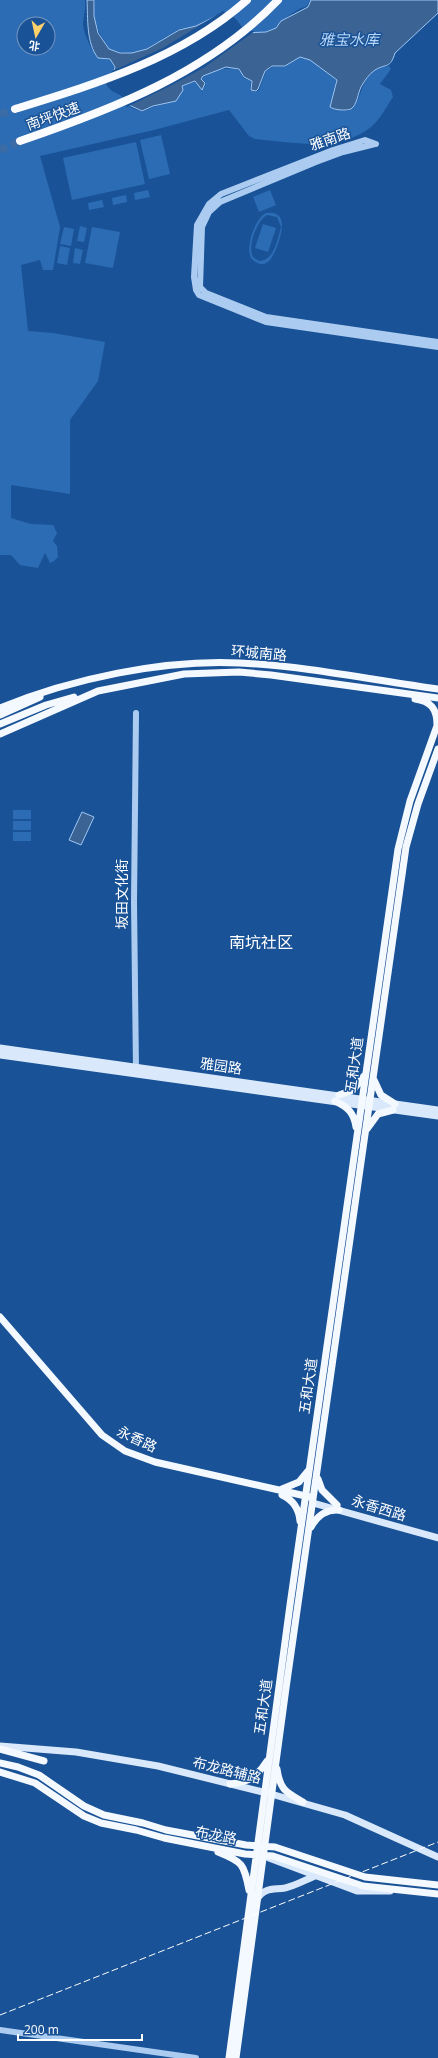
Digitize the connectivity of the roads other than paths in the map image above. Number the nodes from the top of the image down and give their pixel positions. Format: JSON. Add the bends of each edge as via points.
{"nodes":[{"id":1,"x":247,"y":0,"type":"edge"},
{"id":2,"x":278,"y":0,"type":"edge"},
{"id":3,"x":15,"y":109,"type":"tunnel mouth"},
{"id":4,"x":20,"y":141,"type":"tunnel mouth"},
{"id":5,"x":438,"y":342,"type":"edge"},
{"id":6,"x":438,"y":347,"type":"edge"},
{"id":7,"x":78,"y":682,"type":"junction"},
{"id":8,"x":389,"y":682,"type":"junction"},
{"id":9,"x":438,"y":684,"type":"edge"},
{"id":10,"x":420,"y":686,"type":"junction"},
{"id":11,"x":438,"y":689,"type":"edge"},
{"id":12,"x":98,"y":691,"type":"junction"},
{"id":13,"x":388,"y":691,"type":"junction"},
{"id":14,"x":438,"y":698,"type":"edge"},
{"id":15,"x":0,"y":708,"type":"edge"},
{"id":16,"x":136,"y":713,"type":"dead end"},
{"id":17,"x":0,"y":715,"type":"edge"},
{"id":18,"x":0,"y":724,"type":"edge"},
{"id":19,"x":437,"y":724,"type":"edge"},
{"id":20,"x":0,"y":734,"type":"edge"},
{"id":21,"x":438,"y":749,"type":"edge"},
{"id":22,"x":438,"y":758,"type":"edge"},
{"id":23,"x":427,"y":780,"type":"junction"},
{"id":24,"x":0,"y":1048,"type":"edge"},
{"id":25,"x":0,"y":1055,"type":"edge"},
{"id":26,"x":366,"y":1070,"type":"junction"},
{"id":27,"x":136,"y":1071,"type":"junction"},
{"id":28,"x":374,"y":1074,"type":"junction"},
{"id":29,"x":311,"y":1095,"type":"junction"},
{"id":30,"x":339,"y":1095,"type":"junction"},
{"id":31,"x":335,"y":1101,"type":"junction"},
{"id":32,"x":361,"y":1102,"type":"junction"},
{"id":33,"x":370,"y":1103,"type":"junction"},
{"id":34,"x":394,"y":1107,"type":"junction"},
{"id":35,"x":438,"y":1110,"type":"edge"},
{"id":36,"x":438,"y":1116,"type":"edge"},
{"id":37,"x":357,"y":1134,"type":"junction"},
{"id":38,"x":365,"y":1135,"type":"junction"},
{"id":39,"x":0,"y":1317,"type":"edge"},
{"id":40,"x":0,"y":1324,"type":"edge"},
{"id":41,"x":310,"y":1464,"type":"junction"},
{"id":42,"x":319,"y":1465,"type":"junction"},
{"id":43,"x":318,"y":1474,"type":"junction"},
{"id":44,"x":275,"y":1489,"type":"junction"},
{"id":45,"x":282,"y":1495,"type":"junction"},
{"id":46,"x":306,"y":1498,"type":"junction"},
{"id":47,"x":313,"y":1500,"type":"junction"},
{"id":48,"x":338,"y":1507,"type":"junction"},
{"id":49,"x":303,"y":1531,"type":"junction"},
{"id":50,"x":438,"y":1534,"type":"edge"},
{"id":51,"x":438,"y":1538,"type":"edge"},
{"id":52,"x":0,"y":1746,"type":"edge"},
{"id":53,"x":0,"y":1749,"type":"edge"},
{"id":54,"x":272,"y":1760,"type":"junction"},
{"id":55,"x":44,"y":1761,"type":"dead end"},
{"id":56,"x":0,"y":1764,"type":"edge"},
{"id":57,"x":0,"y":1772,"type":"edge"},
{"id":58,"x":230,"y":1784,"type":"junction"},
{"id":59,"x":268,"y":1793,"type":"junction"},
{"id":60,"x":304,"y":1802,"type":"junction"},
{"id":61,"x":203,"y":1846,"type":"junction"},
{"id":62,"x":261,"y":1846,"type":"junction"},
{"id":63,"x":259,"y":1855,"type":"junction"},
{"id":64,"x":438,"y":1857,"type":"edge"},
{"id":65,"x":314,"y":1876,"type":"junction"},
{"id":66,"x":438,"y":1885,"type":"edge"},
{"id":67,"x":402,"y":1890,"type":"junction"},
{"id":68,"x":438,"y":1894,"type":"edge"},
{"id":69,"x":254,"y":1898,"type":"junction"},
{"id":70,"x":0,"y":2030,"type":"edge"},
{"id":71,"x":196,"y":2058,"type":"edge"},
{"id":72,"x":229,"y":2058,"type":"edge"},
{"id":73,"x":236,"y":2058,"type":"edge"}],
"edges":[{"from":1,"to":3,"type":"highway","name":"南坪快速","via":[[213,26],[137,67]]},
{"from":2,"to":4,"type":"highway","name":"南坪快速","via":[[227,44],[184,72],[94,115]]},
{"from":5,"to":6,"type":"street","name":"雅南路","via":[[266,317],[206,293],[200,287],[202,227],[209,212],[220,202],[316,162],[376,144],[365,140],[333,150],[221,194],[209,204],[200,217],[196,232],[194,284],[199,295],[204,298],[266,322]]},
{"from":7,"to":8,"type":"main road","name":"环城南路","via":[[150,668],[211,663],[272,666]]},
{"from":7,"to":15,"type":"main road","name":"环城南路"},
{"from":7,"to":17,"type":"main road","name":"环城南路"},
{"from":8,"to":10,"type":"main road","name":"环城南路"},
{"from":8,"to":13,"type":"main road"},
{"from":9,"to":10,"type":"main road"},
{"from":10,"to":11,"type":"main road","name":"环城南路"},
{"from":12,"to":13,"type":"main road","name":"环城南路","via":[[184,674],[211,672],[271,675]]},
{"from":12,"to":18,"type":"main road","name":"环城南路","via":[[46,705]]},
{"from":12,"to":20,"type":"main road","name":"环城南路"},
{"from":13,"to":14,"type":"main road","name":"环城南路"},
{"from":13,"to":19,"type":"main road","via":[[428,703],[436,712]]},
{"from":16,"to":27,"type":"street","name":"坂田文化街"},
{"from":19,"to":26,"type":"main road","name":"五和大道","via":[[409,806],[398,849]]},
{"from":21,"to":23,"type":"main road","name":"五和大道"},
{"from":22,"to":23,"type":"main road"},
{"from":23,"to":28,"type":"main road","name":"五和大道","via":[[406,847]]},
{"from":24,"to":27,"type":"main road","name":"雅园路"},
{"from":25,"to":27,"type":"main road","name":"雅园路"},
{"from":26,"to":30,"type":"main road","via":[[355,1088]]},
{"from":26,"to":32,"type":"main road","name":"五和大道"},
{"from":27,"to":29,"type":"main road","name":"雅园路"},
{"from":28,"to":33,"type":"main road","name":"五和大道"},
{"from":28,"to":34,"type":"main road","via":[[378,1092]]},
{"from":29,"to":30,"type":"main road","name":"雅园路"},
{"from":29,"to":31,"type":"main road","name":"雅园路"},
{"from":30,"to":32,"type":"main road","name":"雅园路"},
{"from":31,"to":32,"type":"main road","name":"雅园路"},
{"from":31,"to":37,"type":"main road","via":[[353,1114]]},
{"from":32,"to":33,"type":"main road","name":"雅园路"},
{"from":32,"to":37,"type":"main road","name":"五和大道"},
{"from":33,"to":34,"type":"main road","name":"雅园路"},
{"from":33,"to":38,"type":"main road","name":"五和大道"},
{"from":34,"to":35,"type":"main road","name":"雅园路"},
{"from":34,"to":36,"type":"main road","name":"雅园路"},
{"from":34,"to":38,"type":"main road","via":[[378,1114],[368,1125]]},
{"from":37,"to":41,"type":"main road","name":"五和大道"},
{"from":38,"to":42,"type":"main road","name":"五和大道"},
{"from":39,"to":44,"type":"main road","name":"永香路","via":[[95,1428],[116,1446],[134,1456],[155,1462]]},
{"from":40,"to":45,"type":"main road","name":"永香路","via":[[91,1431],[117,1452],[148,1465]]},
{"from":41,"to":42,"type":"main road"},
{"from":41,"to":44,"type":"main road","via":[[299,1482],[286,1488]]},
{"from":41,"to":46,"type":"main road","name":"五和大道"},
{"from":42,"to":43,"type":"main road","name":"五和大道"},
{"from":43,"to":47,"type":"main road","name":"五和大道"},
{"from":43,"to":48,"type":"main road","via":[[318,1483],[322,1490]]},
{"from":44,"to":46,"type":"main road","name":"永香路"},
{"from":45,"to":46,"type":"main road","name":"永香路"},
{"from":45,"to":49,"type":"main road","via":[[296,1506]]},
{"from":46,"to":47,"type":"main road","name":"永香路"},
{"from":46,"to":49,"type":"main road","name":"五和大道"},
{"from":47,"to":48,"type":"main road","name":"永香西路"},
{"from":47,"to":49,"type":"main road","name":"五和大道"},
{"from":48,"to":49,"type":"main road","via":[[322,1514]]},
{"from":48,"to":50,"type":"main road","name":"永香西路"},
{"from":48,"to":51,"type":"main road","name":"永香西路"},
{"from":49,"to":54,"type":"main road","name":"五和大道"},
{"from":52,"to":58,"type":"main road","name":"布龙路辅路","via":[[76,1752],[158,1766]]},
{"from":53,"to":55,"type":"main road"},
{"from":54,"to":58,"type":"main road","via":[[253,1779]]},
{"from":54,"to":59,"type":"main road","name":"五和大道"},
{"from":54,"to":60,"type":"main road","via":[[283,1788]]},
{"from":56,"to":62,"type":"main road","name":"布龙路","via":[[39,1775],[84,1806],[104,1815],[166,1830]]},
{"from":57,"to":61,"type":"main road","name":"布龙路","via":[[35,1783],[96,1821]]},
{"from":58,"to":59,"type":"main road","name":"布龙路辅路"},
{"from":59,"to":60,"type":"main road","name":"布龙路辅路"},
{"from":59,"to":62,"type":"main road","name":"五和大道"},
{"from":60,"to":64,"type":"main road","name":"布龙路辅路","via":[[358,1820]]},
{"from":61,"to":63,"type":"main road","name":"布龙路"},
{"from":61,"to":69,"type":"main road","via":[[240,1862]]},
{"from":62,"to":63,"type":"main road","name":"五和大道"},
{"from":62,"to":66,"type":"main road","name":"布龙路","via":[[300,1854],[365,1876]]},
{"from":63,"to":65,"type":"main road"},
{"from":63,"to":67,"type":"main road","name":"布龙路","via":[[297,1863],[355,1884]]},
{"from":63,"to":69,"type":"main road","name":"五和大道"},
{"from":65,"to":67,"type":"main road","via":[[357,1891]]},
{"from":65,"to":69,"type":"main road","via":[[285,1888],[268,1889]]},
{"from":67,"to":68,"type":"main road","name":"布龙路"},
{"from":69,"to":72,"type":"main road","name":"五和大道"},
{"from":69,"to":73,"type":"main road","name":"五和大道"},
{"from":70,"to":71,"type":"street"}]}
